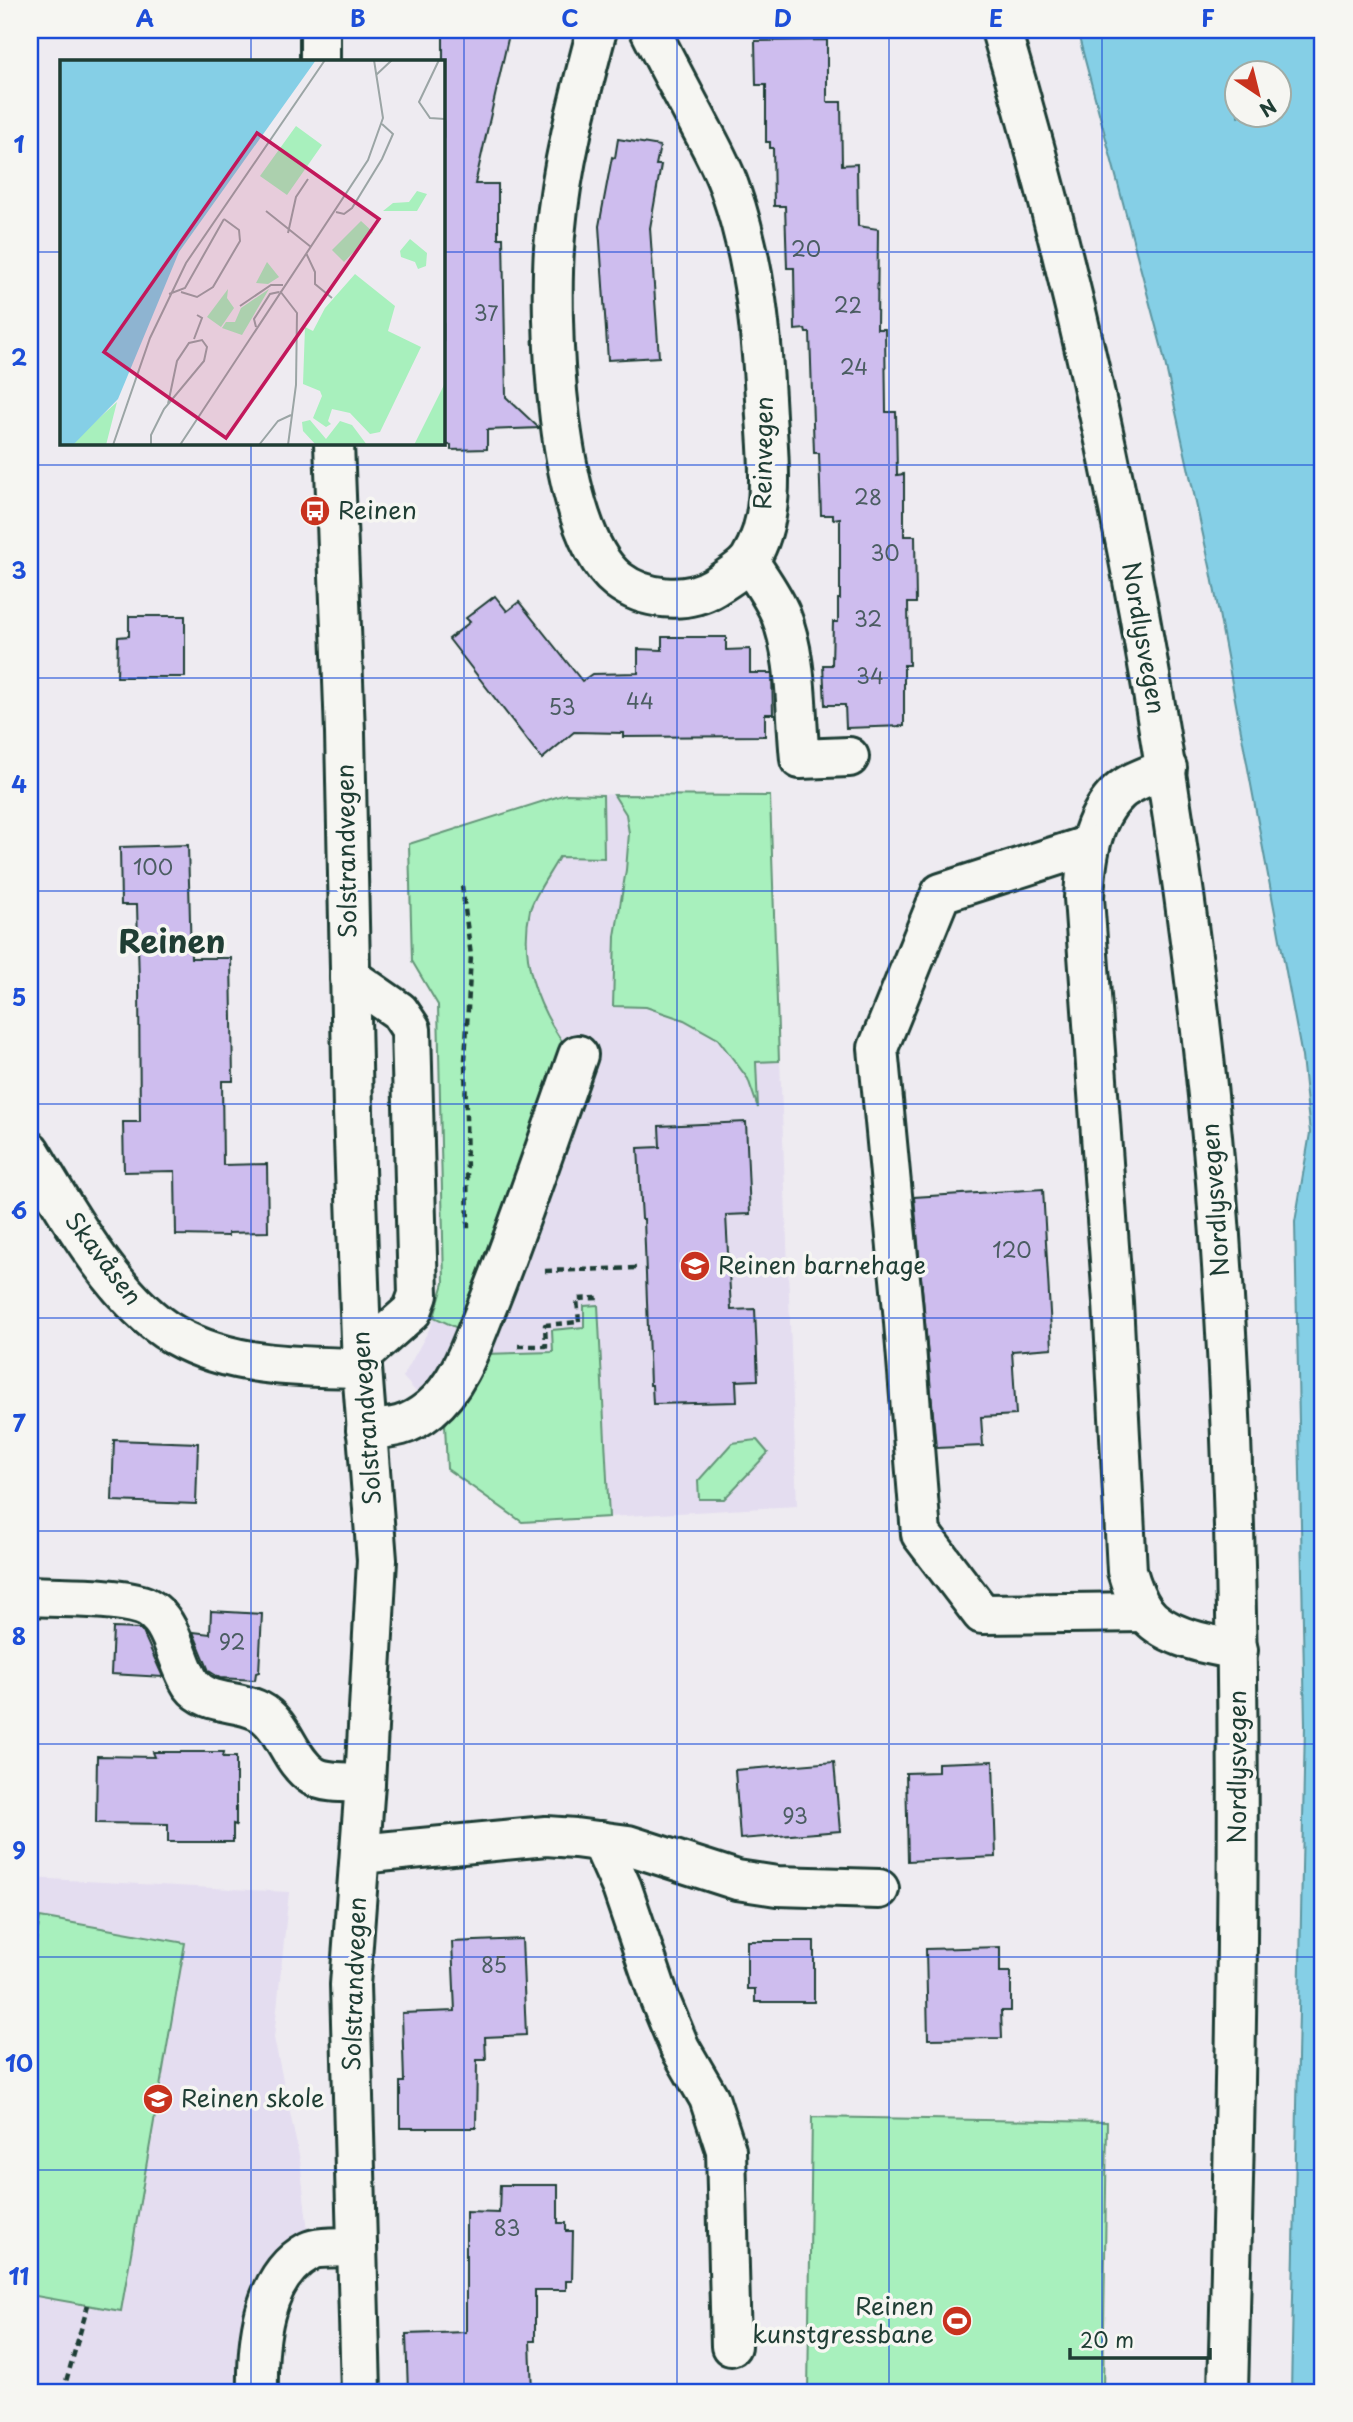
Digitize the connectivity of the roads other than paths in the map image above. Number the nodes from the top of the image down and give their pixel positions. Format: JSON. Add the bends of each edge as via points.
{"nodes":[{"id":1,"x":320,"y":30,"type":"edge"},
{"id":2,"x":597,"y":30,"type":"edge"},
{"id":3,"x":650,"y":30,"type":"edge"},
{"id":4,"x":1001,"y":30,"type":"edge"},
{"id":5,"x":320,"y":60,"type":"edge"},
{"id":6,"x":334,"y":444,"type":"edge"},
{"id":7,"x":749,"y":562,"type":"junction"},
{"id":8,"x":849,"y":757,"type":"dead end"},
{"id":9,"x":1167,"y":768,"type":"junction"},
{"id":10,"x":1090,"y":845,"type":"junction"},
{"id":11,"x":350,"y":976,"type":"junction"},
{"id":12,"x":578,"y":1055,"type":"dead end"},
{"id":13,"x":30,"y":1151,"type":"edge"},
{"id":14,"x":362,"y":1362,"type":"junction"},
{"id":15,"x":366,"y":1430,"type":"junction"},
{"id":16,"x":30,"y":1596,"type":"edge"},
{"id":17,"x":1145,"y":1612,"type":"junction"},
{"id":18,"x":1238,"y":1650,"type":"junction"},
{"id":19,"x":365,"y":1783,"type":"junction"},
{"id":20,"x":601,"y":1841,"type":"junction"},
{"id":21,"x":360,"y":1854,"type":"junction"},
{"id":22,"x":879,"y":1889,"type":"dead end"},
{"id":23,"x":357,"y":2247,"type":"junction"},
{"id":24,"x":731,"y":2346,"type":"dead end"},
{"id":25,"x":258,"y":2392,"type":"edge"},
{"id":26,"x":361,"y":2392,"type":"edge"},
{"id":27,"x":1228,"y":2392,"type":"edge"}],
"edges":[{"from":1,"to":5,"type":"main road"},
{"from":2,"to":7,"type":"main road","via":[[563,177],[552,276],[558,400],[574,496],[603,564],[635,590],[664,597],[700,594]]},
{"from":3,"to":7,"type":"main road","name":"Reinvegen","via":[[718,160],[738,212],[751,266],[763,349],[769,470],[766,513]]},
{"from":4,"to":9,"type":"main road","name":"Nordlysvegen","via":[[1085,343]]},
{"from":6,"to":11,"type":"main road","name":"Solstrandvegen"},
{"from":7,"to":8,"type":"main road","via":[[765,585],[787,635],[800,759]]},
{"from":9,"to":10,"type":"main road","via":[[1120,791],[1102,811]]},
{"from":9,"to":18,"type":"main road","name":"Nordlysvegen","via":[[1196,984],[1216,1189]]},
{"from":10,"to":17,"type":"main road","via":[[1084,898],[1113,1302],[1123,1531],[1127,1571]]},
{"from":10,"to":17,"type":"main road","via":[[941,893],[878,1048],[921,1534],[982,1614]]},
{"from":11,"to":14,"type":"main road","name":"Solstrandvegen"},
{"from":11,"to":14,"type":"main road","via":[[399,1011],[411,1029],[418,1295],[412,1311]]},
{"from":12,"to":15,"type":"main road","via":[[501,1271],[462,1365],[431,1409],[398,1428]]},
{"from":13,"to":14,"type":"main road","name":"Skavåsen","via":[[125,1294],[174,1336],[276,1365],[299,1368]]},
{"from":14,"to":15,"type":"main road","name":"Solstrandvegen"},
{"from":15,"to":19,"type":"main road","name":"Solstrandvegen","via":[[377,1589]]},
{"from":16,"to":19,"type":"main road","via":[[142,1605],[163,1622],[191,1684],[201,1694],[268,1717],[312,1776]]},
{"from":17,"to":18,"type":"main road","via":[[1164,1629]]},
{"from":18,"to":27,"type":"main road","name":"Nordlysvegen"},
{"from":19,"to":21,"type":"main road","name":"Solstrandvegen"},
{"from":20,"to":21,"type":"main road","via":[[546,1836]]},
{"from":20,"to":22,"type":"main road","via":[[628,1845],[737,1880],[803,1888]]},
{"from":20,"to":24,"type":"main road","via":[[665,2012],[709,2098],[726,2150]]},
{"from":21,"to":23,"type":"main road","name":"Solstrandvegen","via":[[350,1985]]},
{"from":23,"to":25,"type":"main road","via":[[310,2250],[284,2272],[266,2309]]},
{"from":23,"to":26,"type":"main road","name":"Solstrandvegen"}]}
